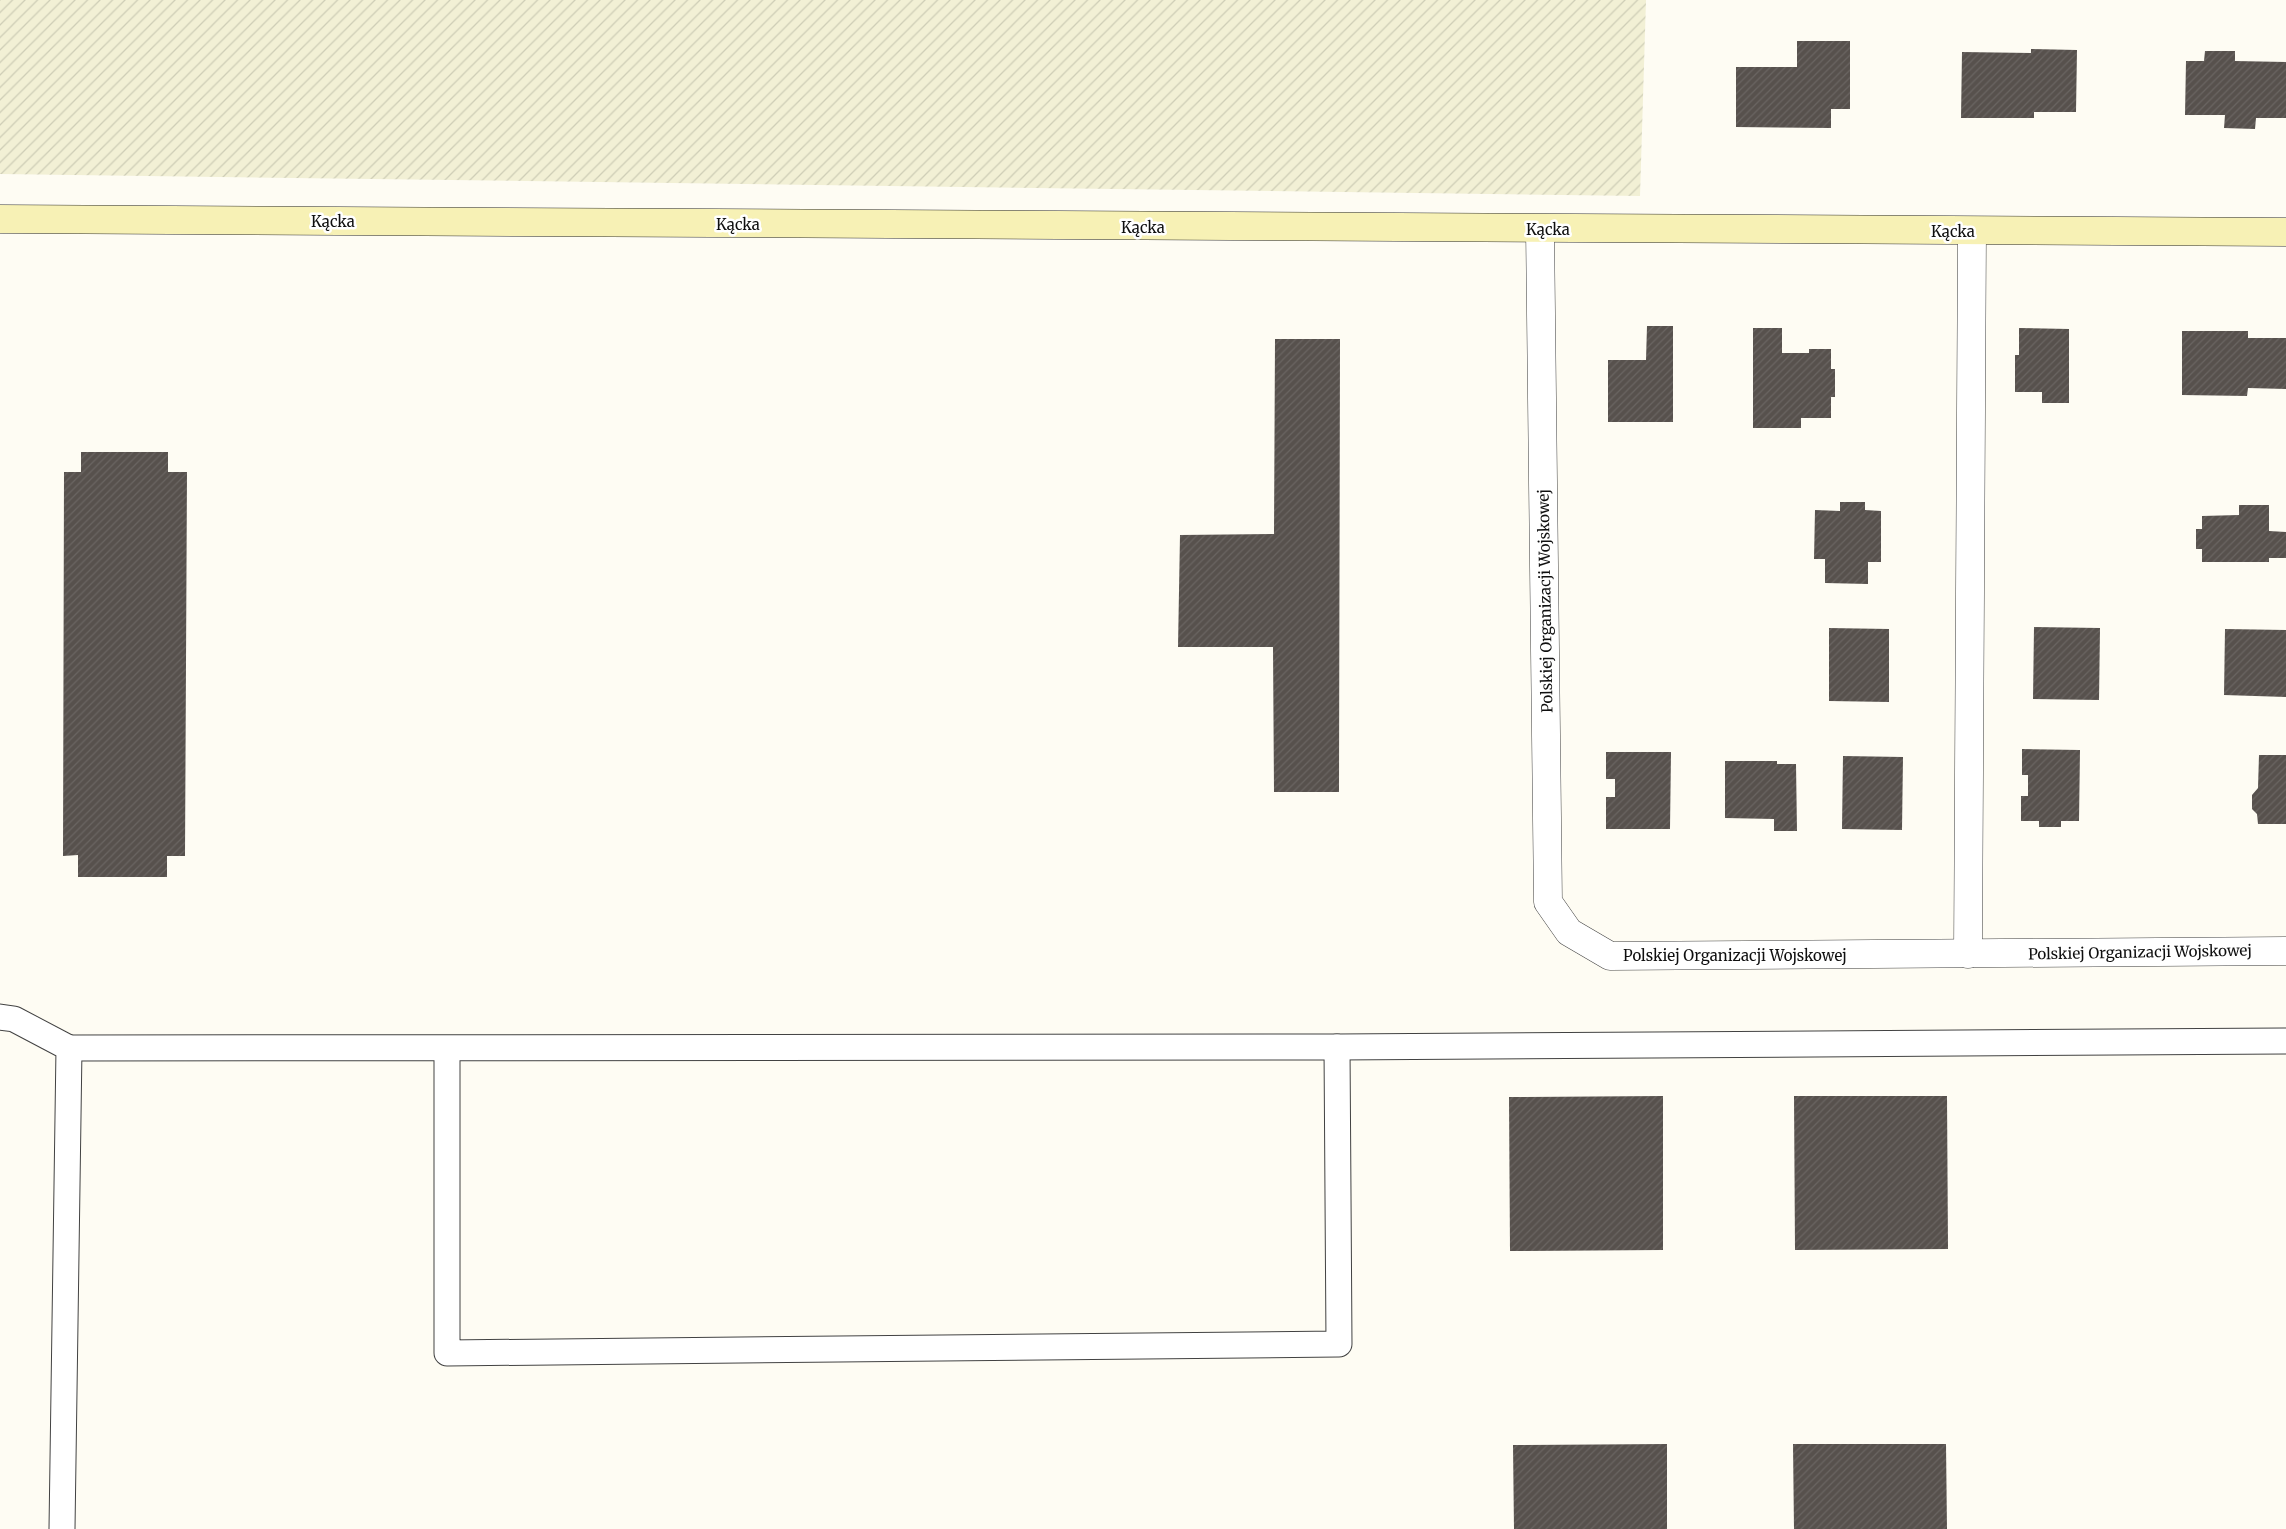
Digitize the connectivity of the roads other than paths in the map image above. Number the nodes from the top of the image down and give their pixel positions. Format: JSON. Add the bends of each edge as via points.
{"nodes":[{"id":1,"x":0,"y":219,"type":"edge"},
{"id":2,"x":1540,"y":229,"type":"junction"},
{"id":3,"x":1972,"y":231,"type":"junction"},
{"id":4,"x":2286,"y":232,"type":"edge"},
{"id":5,"x":2286,"y":951,"type":"edge"},
{"id":6,"x":1968,"y":954,"type":"junction"},
{"id":7,"x":0,"y":1017,"type":"edge"},
{"id":8,"x":2285,"y":1041,"type":"edge"},
{"id":9,"x":69,"y":1048,"type":"junction"},
{"id":10,"x":1337,"y":1048,"type":"junction"},
{"id":11,"x":447,"y":1049,"type":"junction"},
{"id":12,"x":62,"y":1529,"type":"edge"}],
"edges":[{"from":1,"to":2,"type":"street","name":"Kącka"},
{"from":2,"to":3,"type":"street","name":"Kącka"},
{"from":2,"to":6,"type":"street","name":"Polskiej Organizacji Wojskowej","via":[[1548,902],[1570,932],[1610,956]]},
{"from":3,"to":4,"type":"street","name":"Kącka"},
{"from":3,"to":6,"type":"street"},
{"from":5,"to":6,"type":"street","name":"Polskiej Organizacji Wojskowej"},
{"from":7,"to":9,"type":"lane","via":[[14,1019]]},
{"from":8,"to":10,"type":"lane"},
{"from":9,"to":11,"type":"lane"},
{"from":9,"to":12,"type":"lane"},
{"from":10,"to":11,"type":"lane"},
{"from":10,"to":11,"type":"lane","via":[[1339,1344],[447,1353]]}]}
